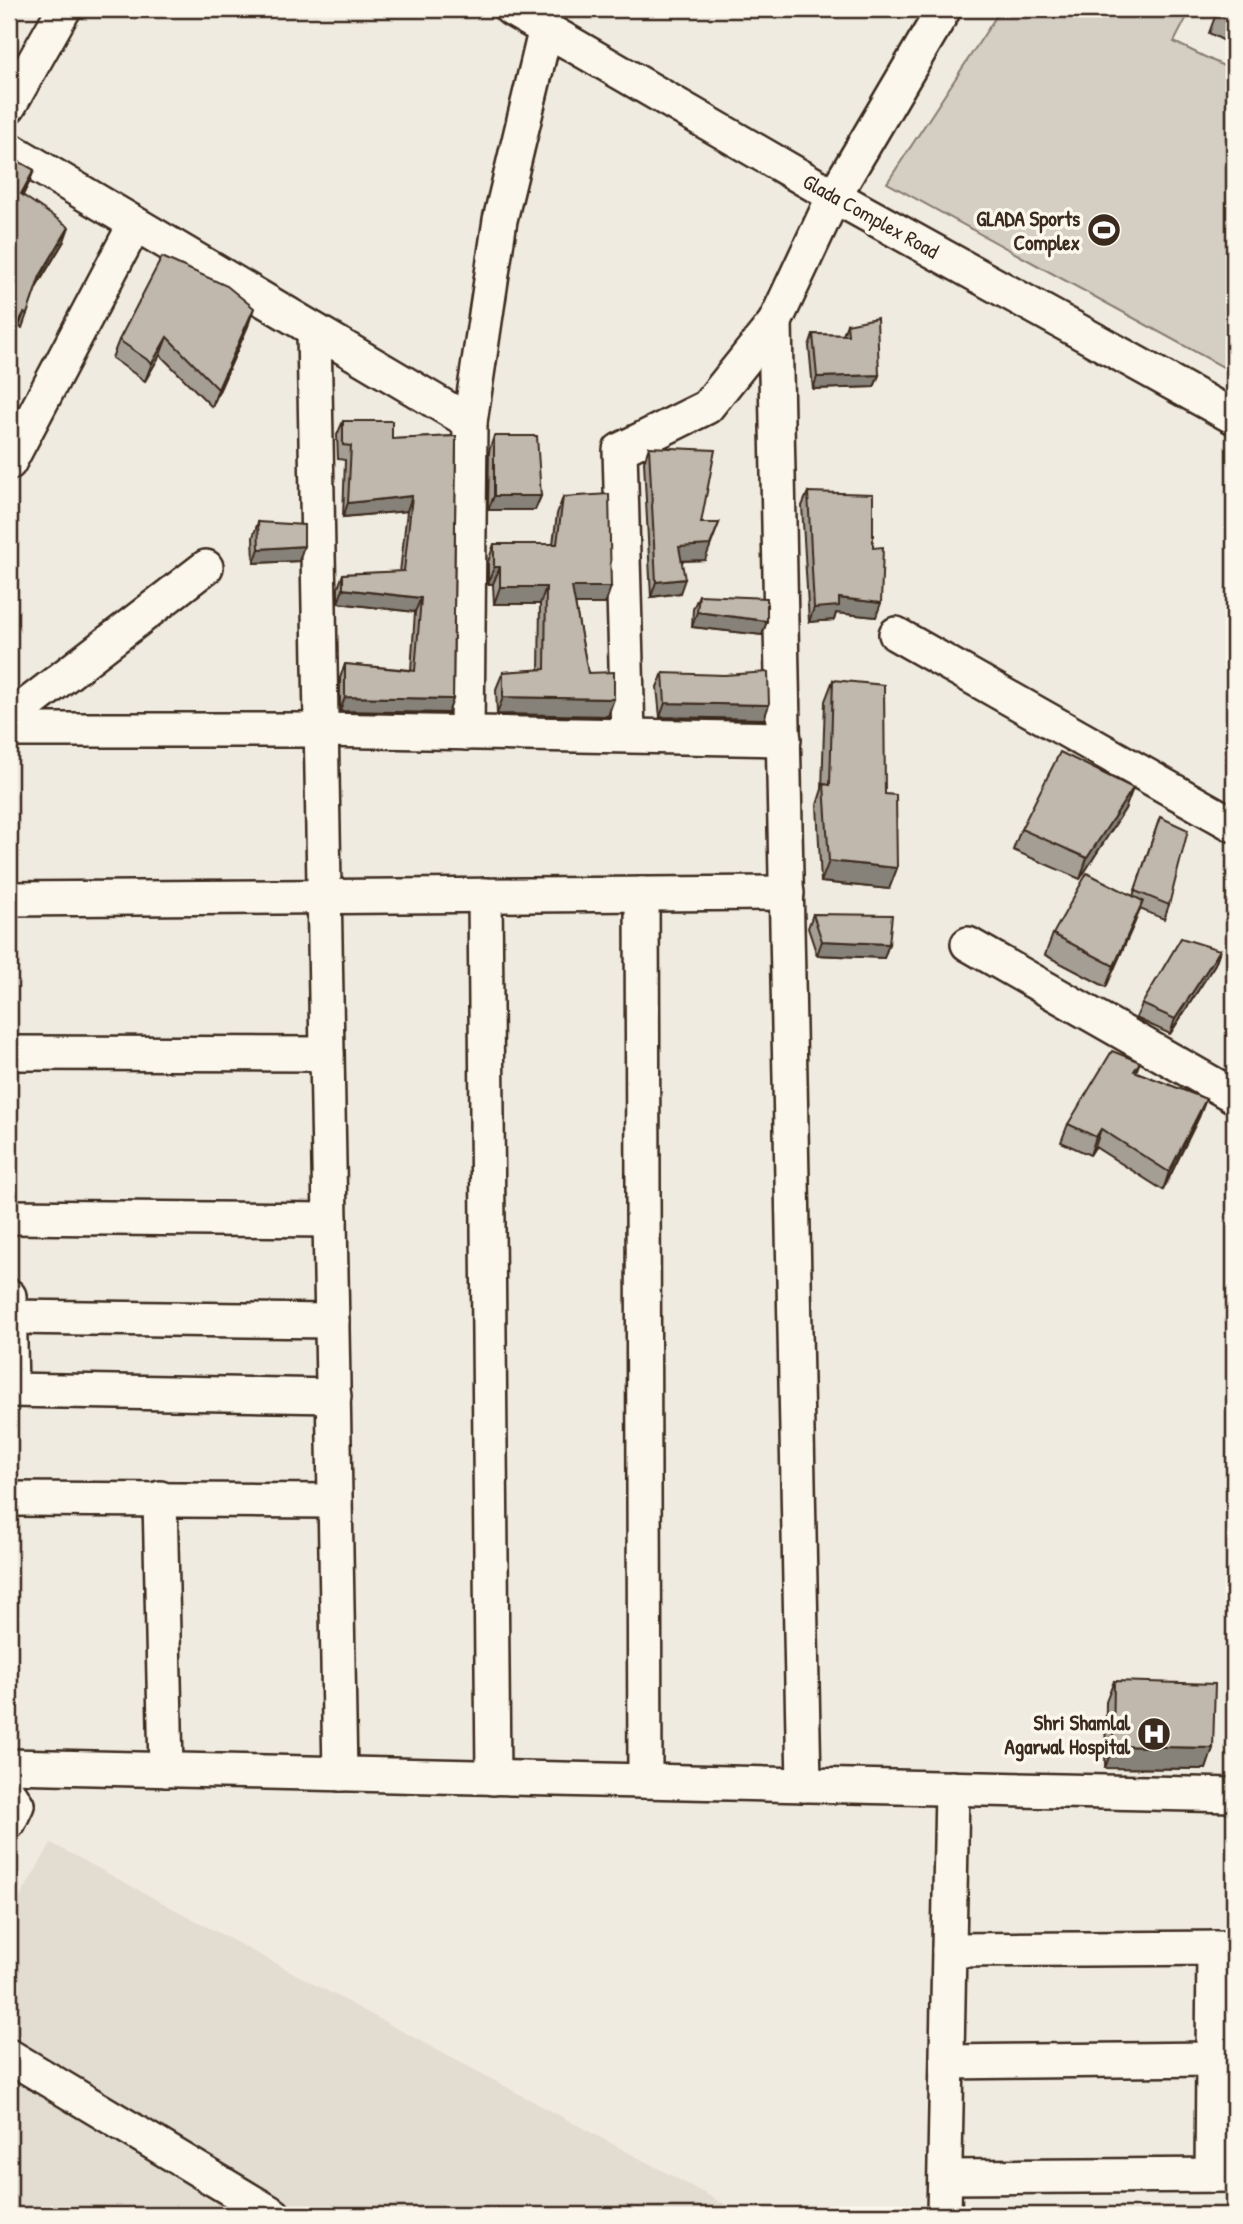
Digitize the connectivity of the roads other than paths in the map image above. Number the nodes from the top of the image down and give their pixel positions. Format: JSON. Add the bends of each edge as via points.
{"nodes":[{"id":1,"x":64,"y":9,"type":"edge"},
{"id":2,"x":511,"y":9,"type":"edge"},
{"id":3,"x":944,"y":9,"type":"edge"},
{"id":4,"x":546,"y":28,"type":"junction"},
{"id":5,"x":9,"y":106,"type":"edge"},
{"id":6,"x":9,"y":149,"type":"edge"},
{"id":7,"x":834,"y":196,"type":"junction"},
{"id":8,"x":135,"y":224,"type":"junction"},
{"id":9,"x":775,"y":321,"type":"junction"},
{"id":10,"x":314,"y":330,"type":"junction"},
{"id":11,"x":1234,"y":417,"type":"edge"},
{"id":12,"x":470,"y":422,"type":"junction"},
{"id":13,"x":9,"y":463,"type":"edge"},
{"id":14,"x":206,"y":567,"type":"dead end"},
{"id":15,"x":896,"y":634,"type":"dead end"},
{"id":16,"x":9,"y":719,"type":"edge"},
{"id":17,"x":9,"y":730,"type":"edge"},
{"id":18,"x":321,"y":730,"type":"junction"},
{"id":19,"x":467,"y":733,"type":"junction"},
{"id":20,"x":628,"y":735,"type":"junction"},
{"id":21,"x":784,"y":739,"type":"junction"},
{"id":22,"x":1234,"y":825,"type":"edge"},
{"id":23,"x":787,"y":893,"type":"junction"},
{"id":24,"x":642,"y":894,"type":"junction"},
{"id":25,"x":485,"y":895,"type":"junction"},
{"id":26,"x":324,"y":897,"type":"junction"},
{"id":27,"x":9,"y":899,"type":"edge"},
{"id":28,"x":968,"y":944,"type":"dead end"},
{"id":29,"x":9,"y":1053,"type":"edge"},
{"id":30,"x":327,"y":1054,"type":"junction"},
{"id":31,"x":1234,"y":1096,"type":"edge"},
{"id":32,"x":9,"y":1217,"type":"edge"},
{"id":33,"x":330,"y":1220,"type":"junction"},
{"id":34,"x":9,"y":1296,"type":"edge"},
{"id":35,"x":9,"y":1317,"type":"edge"},
{"id":36,"x":332,"y":1321,"type":"junction"},
{"id":37,"x":10,"y":1390,"type":"edge"},
{"id":38,"x":334,"y":1396,"type":"junction"},
{"id":39,"x":160,"y":1498,"type":"junction"},
{"id":40,"x":9,"y":1499,"type":"edge"},
{"id":41,"x":335,"y":1501,"type":"junction"},
{"id":42,"x":166,"y":1770,"type":"junction"},
{"id":43,"x":340,"y":1774,"type":"junction"},
{"id":44,"x":493,"y":1778,"type":"junction"},
{"id":45,"x":645,"y":1781,"type":"junction"},
{"id":46,"x":804,"y":1785,"type":"junction"},
{"id":47,"x":952,"y":1788,"type":"junction"},
{"id":48,"x":12,"y":1789,"type":"edge"},
{"id":49,"x":1234,"y":1795,"type":"edge"},
{"id":50,"x":1224,"y":1948,"type":"edge"},
{"id":51,"x":949,"y":1950,"type":"junction"},
{"id":52,"x":9,"y":2056,"type":"edge"},
{"id":53,"x":1213,"y":2059,"type":"junction"},
{"id":54,"x":947,"y":2062,"type":"junction"},
{"id":55,"x":1223,"y":2175,"type":"edge"},
{"id":56,"x":945,"y":2177,"type":"junction"},
{"id":57,"x":266,"y":2213,"type":"edge"},
{"id":58,"x":944,"y":2215,"type":"edge"}],
"edges":[{"from":1,"to":5,"type":"street"},
{"from":2,"to":4,"type":"street","name":"Glada Complex Road"},
{"from":3,"to":7,"type":"street"},
{"from":4,"to":7,"type":"street","name":"Glada Complex Road"},
{"from":4,"to":12,"type":"street","via":[[500,220]]},
{"from":6,"to":8,"type":"street"},
{"from":7,"to":9,"type":"street"},
{"from":7,"to":11,"type":"street","name":"Glada Complex Road"},
{"from":8,"to":10,"type":"street"},
{"from":8,"to":13,"type":"street"},
{"from":9,"to":20,"type":"street","via":[[707,407],[620,450]]},
{"from":9,"to":21,"type":"street"},
{"from":10,"to":12,"type":"street"},
{"from":10,"to":18,"type":"street"},
{"from":12,"to":19,"type":"street"},
{"from":14,"to":16,"type":"street"},
{"from":15,"to":22,"type":"street"},
{"from":17,"to":18,"type":"street"},
{"from":18,"to":19,"type":"street"},
{"from":18,"to":26,"type":"street"},
{"from":19,"to":20,"type":"street"},
{"from":20,"to":21,"type":"street"},
{"from":21,"to":23,"type":"street"},
{"from":23,"to":24,"type":"street"},
{"from":23,"to":46,"type":"street"},
{"from":24,"to":25,"type":"street"},
{"from":24,"to":45,"type":"street"},
{"from":25,"to":26,"type":"street"},
{"from":25,"to":44,"type":"street"},
{"from":26,"to":27,"type":"street"},
{"from":26,"to":30,"type":"street"},
{"from":28,"to":31,"type":"street"},
{"from":29,"to":30,"type":"street"},
{"from":30,"to":33,"type":"street"},
{"from":32,"to":33,"type":"street"},
{"from":33,"to":36,"type":"street"},
{"from":34,"to":35,"type":"street"},
{"from":35,"to":36,"type":"street"},
{"from":35,"to":37,"type":"street"},
{"from":36,"to":38,"type":"street"},
{"from":37,"to":38,"type":"street"},
{"from":38,"to":41,"type":"street"},
{"from":39,"to":40,"type":"street"},
{"from":39,"to":41,"type":"street"},
{"from":39,"to":42,"type":"street"},
{"from":41,"to":43,"type":"street"},
{"from":42,"to":43,"type":"street"},
{"from":42,"to":48,"type":"street"},
{"from":43,"to":44,"type":"street"},
{"from":44,"to":45,"type":"street"},
{"from":45,"to":46,"type":"street"},
{"from":46,"to":47,"type":"street"},
{"from":47,"to":49,"type":"street"},
{"from":47,"to":51,"type":"street"},
{"from":50,"to":51,"type":"street"},
{"from":50,"to":53,"type":"street"},
{"from":51,"to":54,"type":"street"},
{"from":52,"to":57,"type":"street"},
{"from":53,"to":54,"type":"street"},
{"from":53,"to":55,"type":"street"},
{"from":54,"to":56,"type":"street"},
{"from":55,"to":56,"type":"street"},
{"from":56,"to":58,"type":"street"}]}
